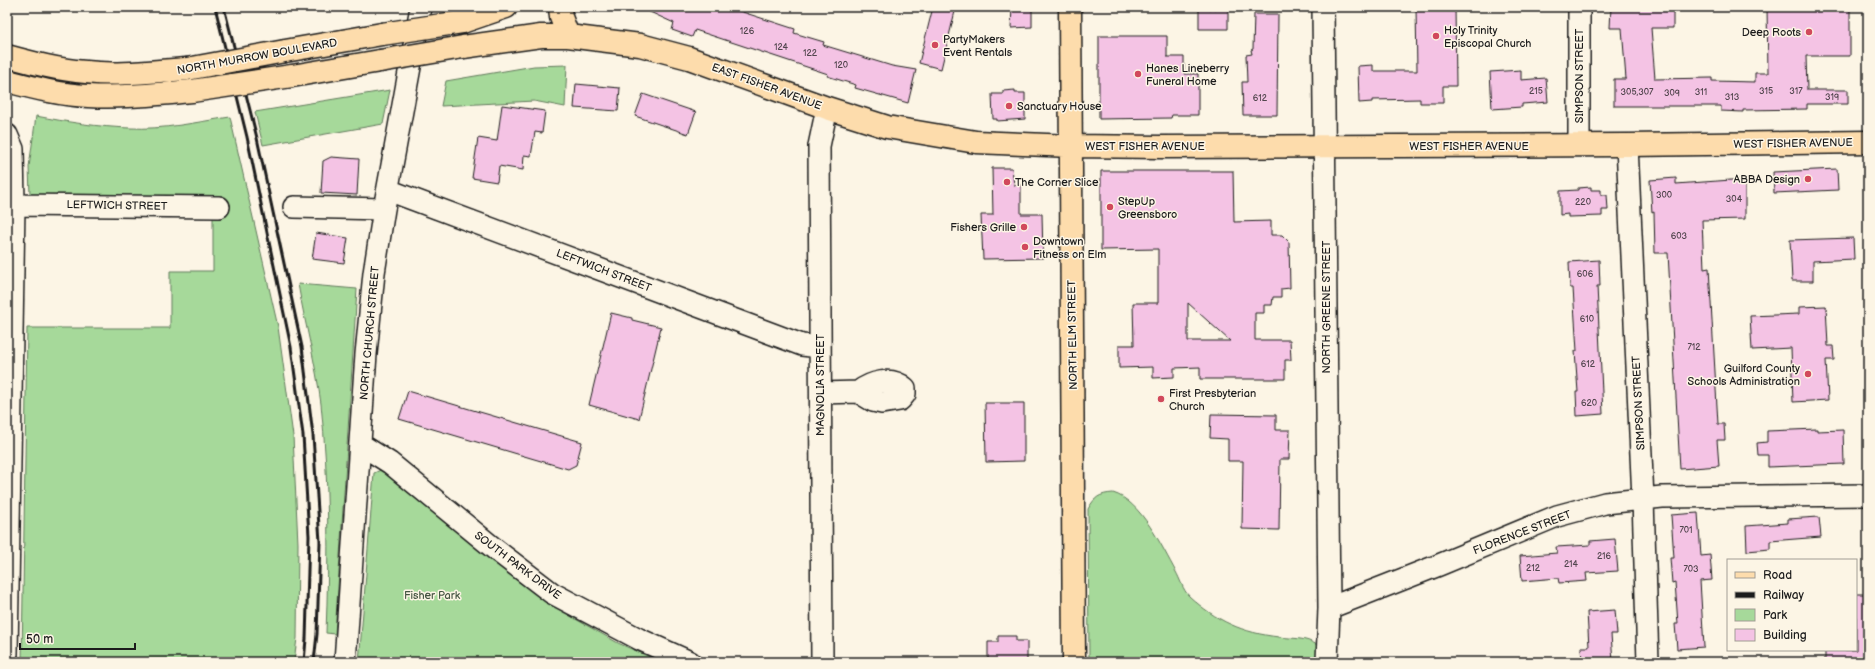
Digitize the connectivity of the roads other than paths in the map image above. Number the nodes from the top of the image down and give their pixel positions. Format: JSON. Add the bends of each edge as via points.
{"nodes":[{"id":1,"x":421,"y":7,"type":"edge"},
{"id":2,"x":506,"y":7,"type":"edge"},
{"id":3,"x":560,"y":7,"type":"edge"},
{"id":4,"x":1070,"y":7,"type":"edge"},
{"id":5,"x":1324,"y":7,"type":"edge"},
{"id":6,"x":1579,"y":7,"type":"edge"},
{"id":7,"x":568,"y":36,"type":"junction"},
{"id":8,"x":463,"y":47,"type":"joint"},
{"id":9,"x":7,"y":56,"type":"edge"},
{"id":10,"x":7,"y":81,"type":"edge"},
{"id":11,"x":827,"y":108,"type":"junction"},
{"id":12,"x":7,"y":135,"type":"edge"},
{"id":13,"x":1868,"y":142,"type":"edge"},
{"id":14,"x":1579,"y":145,"type":"junction"},
{"id":15,"x":1627,"y":145,"type":"junction"},
{"id":16,"x":1071,"y":146,"type":"junction"},
{"id":17,"x":1325,"y":146,"type":"junction"},
{"id":18,"x":386,"y":199,"type":"junction"},
{"id":19,"x":14,"y":205,"type":"junction"},
{"id":20,"x":219,"y":207,"type":"dead end"},
{"id":21,"x":294,"y":207,"type":"dead end"},
{"id":22,"x":820,"y":347,"type":"junction"},
{"id":23,"x":858,"y":392,"type":"dead end"},
{"id":24,"x":821,"y":393,"type":"junction"},
{"id":25,"x":360,"y":444,"type":"junction"},
{"id":26,"x":1868,"y":495,"type":"edge"},
{"id":27,"x":1643,"y":499,"type":"junction"},
{"id":28,"x":1329,"y":608,"type":"junction"},
{"id":29,"x":7,"y":654,"type":"edge"},
{"id":30,"x":345,"y":662,"type":"edge"},
{"id":31,"x":690,"y":662,"type":"edge"},
{"id":32,"x":822,"y":662,"type":"edge"},
{"id":33,"x":1074,"y":662,"type":"edge"},
{"id":34,"x":1327,"y":662,"type":"edge"},
{"id":35,"x":1648,"y":662,"type":"edge"}],
"edges":[{"from":1,"to":18,"type":"street","name":"NORTH CHURCH STREET"},
{"from":2,"to":9,"type":"main road","name":"NORTH MURROW BOULEVARD","bridge":true,"via":[[462,22],[187,69],[86,72],[43,66]]},
{"from":3,"to":7,"type":"main road"},
{"from":4,"to":16,"type":"main road","name":"NORTH ELM STREET"},
{"from":5,"to":17,"type":"street","name":"NORTH GREENE STREET"},
{"from":6,"to":14,"type":"street","name":"SIMPSON STREET"},
{"from":7,"to":8,"type":"main road","name":"EAST FISHER AVENUE","via":[[541,36]]},
{"from":7,"to":11,"type":"main road","name":"EAST FISHER AVENUE","via":[[615,40],[665,51]]},
{"from":8,"to":10,"type":"main road","name":"NORTH MURROW BOULEVARD","bridge":true,"via":[[292,76],[144,96],[88,96],[43,90]]},
{"from":11,"to":16,"type":"main road","name":"EAST FISHER AVENUE","via":[[887,127],[976,142]]},
{"from":11,"to":22,"type":"street","name":"MAGNOLIA STREET","via":[[819,146]]},
{"from":12,"to":19,"type":"street","via":[[13,149]]},
{"from":13,"to":15,"type":"main road","name":"WEST FISHER AVENUE"},
{"from":14,"to":15,"type":"main road","name":"WEST FISHER AVENUE"},
{"from":14,"to":17,"type":"main road","name":"WEST FISHER AVENUE"},
{"from":15,"to":27,"type":"street","name":"SIMPSON STREET"},
{"from":16,"to":17,"type":"main road","name":"WEST FISHER AVENUE"},
{"from":16,"to":33,"type":"main road","name":"NORTH ELM STREET"},
{"from":17,"to":28,"type":"street","name":"NORTH GREENE STREET"},
{"from":18,"to":21,"type":"street","name":"LEFTWICH STREET"},
{"from":18,"to":22,"type":"street","name":"LEFTWICH STREET","via":[[802,344]]},
{"from":18,"to":25,"type":"street","name":"NORTH CHURCH STREET","via":[[374,273]]},
{"from":19,"to":20,"type":"street","name":"LEFTWICH STREET"},
{"from":19,"to":29,"type":"street"},
{"from":22,"to":24,"type":"street","name":"MAGNOLIA STREET"},
{"from":23,"to":24,"type":"street"},
{"from":24,"to":32,"type":"street","name":"MAGNOLIA STREET"},
{"from":25,"to":30,"type":"street","name":"NORTH CHURCH STREET"},
{"from":25,"to":31,"type":"street","name":"SOUTH PARK DRIVE","via":[[390,463],[552,593],[639,639]]},
{"from":26,"to":27,"type":"street","name":"FLORENCE STREET"},
{"from":27,"to":28,"type":"street","name":"FLORENCE STREET","via":[[1605,503],[1557,516],[1439,566]]},
{"from":27,"to":35,"type":"street","name":"SIMPSON STREET"},
{"from":28,"to":34,"type":"street","name":"NORTH GREENE STREET"}]}
